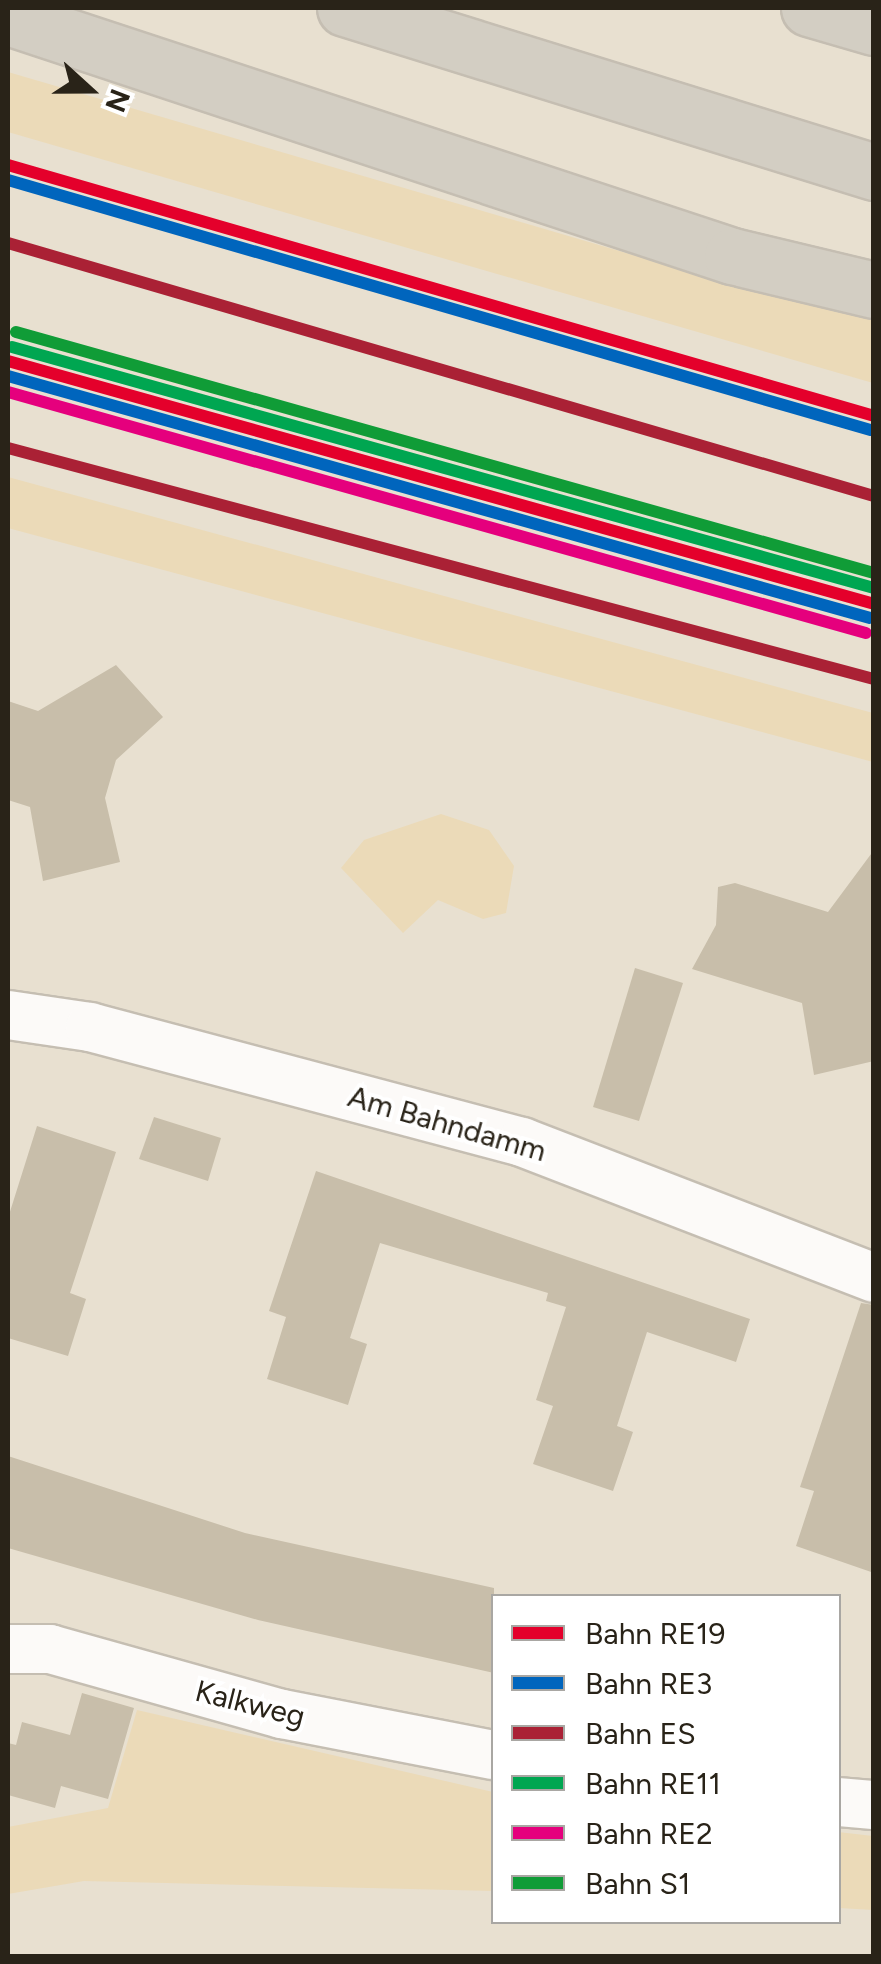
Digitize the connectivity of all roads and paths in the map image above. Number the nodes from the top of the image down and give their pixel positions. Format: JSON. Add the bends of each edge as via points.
{"nodes":[{"id":1,"x":345,"y":8,"type":"edge"},
{"id":2,"x":809,"y":8,"type":"edge"},
{"id":3,"x":8,"y":17,"type":"edge"},
{"id":4,"x":874,"y":28,"type":"edge"},
{"id":5,"x":874,"y":172,"type":"edge"},
{"id":6,"x":874,"y":290,"type":"edge"},
{"id":7,"x":8,"y":1015,"type":"edge"},
{"id":8,"x":874,"y":1278,"type":"edge"},
{"id":9,"x":8,"y":1649,"type":"edge"},
{"id":10,"x":491,"y":1754,"type":"edge"},
{"id":11,"x":841,"y":1802,"type":"edge"},
{"id":12,"x":874,"y":1806,"type":"edge"}],
"edges":[{"from":1,"to":5,"type":"highway"},
{"from":2,"to":4,"type":"highway"},
{"from":3,"to":6,"type":"highway","via":[[296,105],[732,256]]},
{"from":7,"to":8,"type":"street","name":"Am Bahndamm","via":[[90,1028],[522,1142]]},
{"from":9,"to":10,"type":"street","name":"Kalkweg","via":[[50,1649],[282,1714]]},
{"from":11,"to":12,"type":"street"}]}
